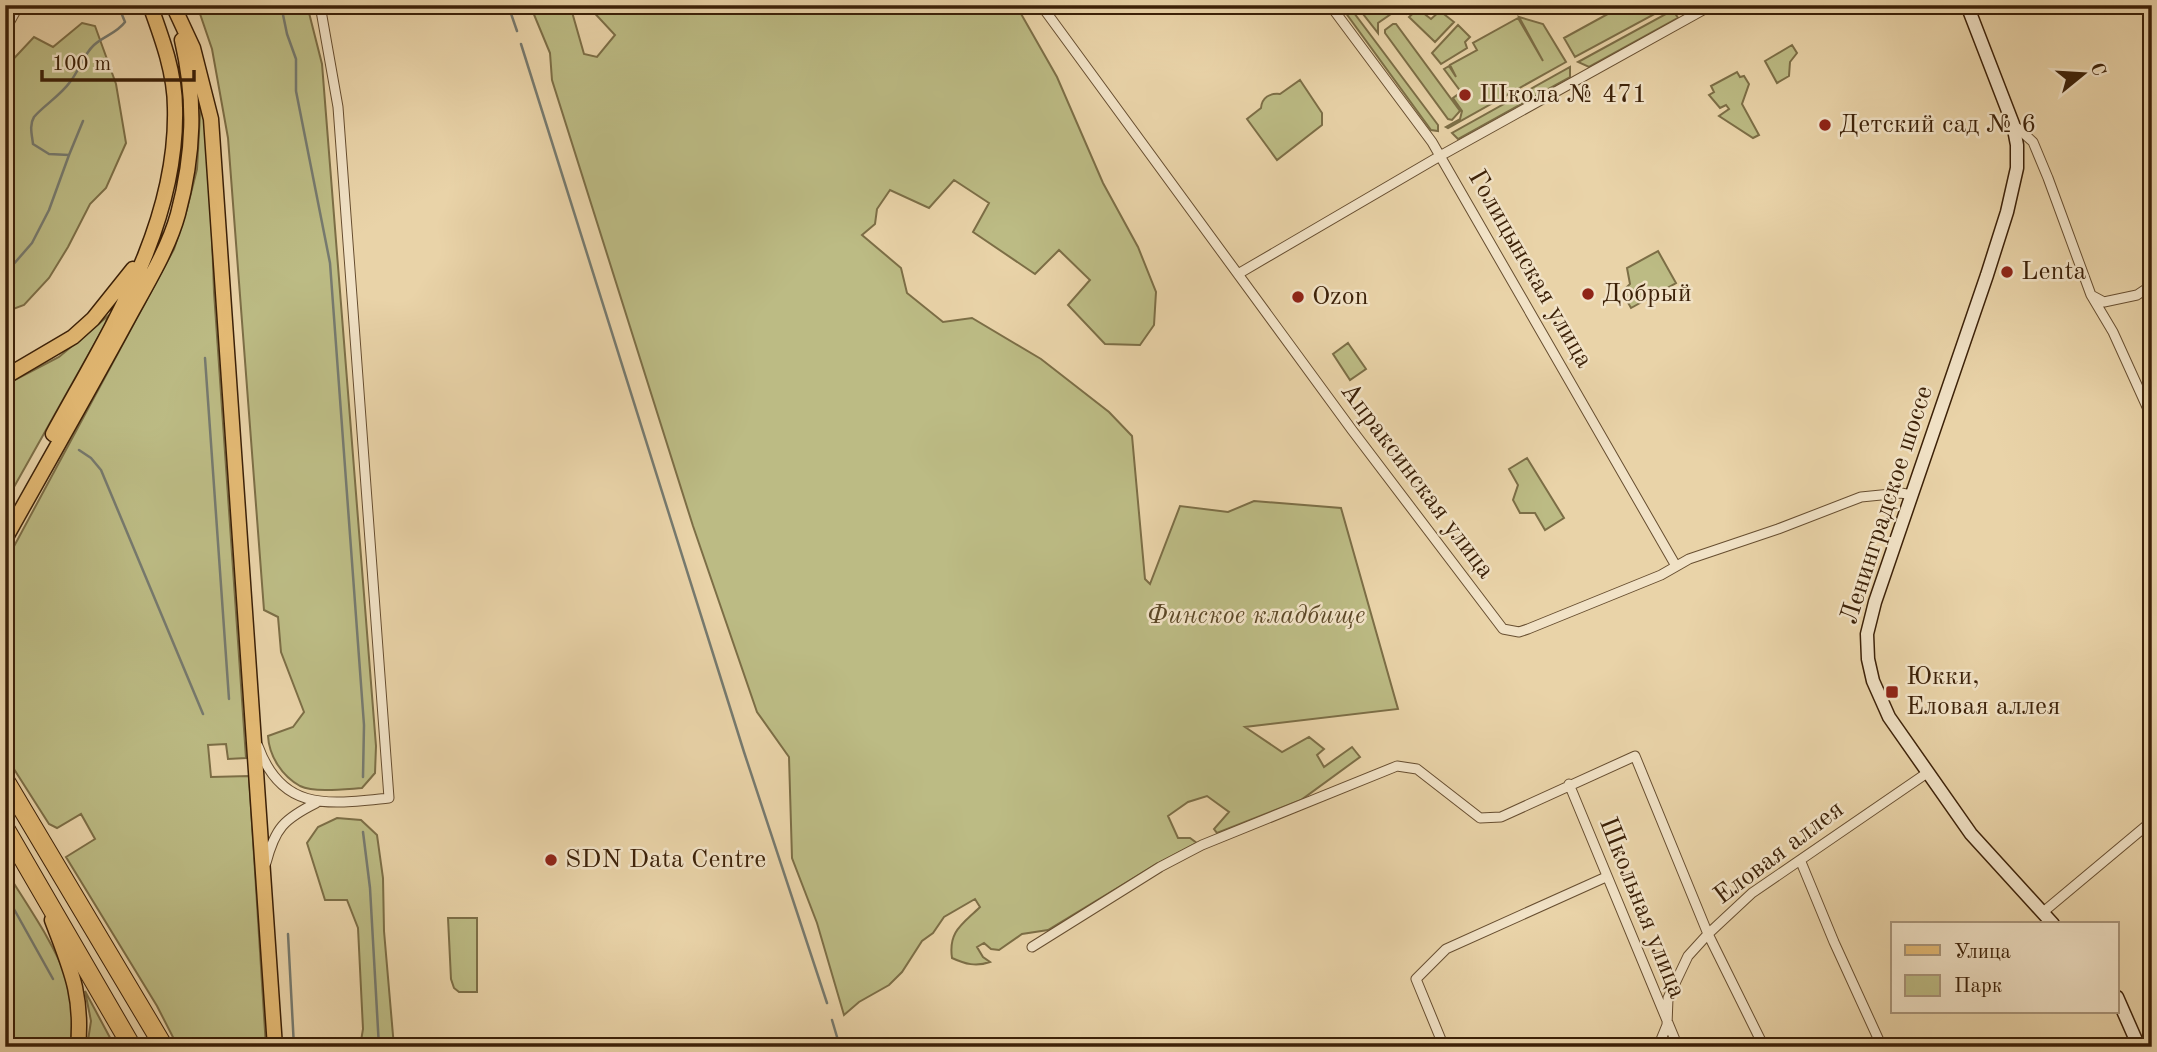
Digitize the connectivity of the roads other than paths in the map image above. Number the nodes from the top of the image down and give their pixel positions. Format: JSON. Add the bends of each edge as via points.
{"nodes":[{"id":1,"x":19,"y":5,"type":"edge"},
{"id":2,"x":150,"y":5,"type":"edge"},
{"id":3,"x":320,"y":5,"type":"edge"},
{"id":4,"x":1041,"y":5,"type":"edge"},
{"id":5,"x":1330,"y":5,"type":"edge"},
{"id":6,"x":1712,"y":5,"type":"edge"},
{"id":7,"x":1967,"y":5,"type":"edge"},
{"id":8,"x":174,"y":8,"type":"edge"},
{"id":9,"x":5,"y":30,"type":"edge"},
{"id":10,"x":2013,"y":124,"type":"junction"},
{"id":11,"x":1440,"y":156,"type":"junction"},
{"id":12,"x":149,"y":246,"type":"junction"},
{"id":13,"x":1238,"y":274,"type":"junction"},
{"id":14,"x":2152,"y":285,"type":"edge"},
{"id":15,"x":2091,"y":295,"type":"junction"},
{"id":16,"x":5,"y":377,"type":"edge"},
{"id":17,"x":2152,"y":418,"type":"edge"},
{"id":18,"x":1912,"y":495,"type":"junction"},
{"id":19,"x":5,"y":521,"type":"edge"},
{"id":20,"x":5,"y":539,"type":"edge"},
{"id":21,"x":1676,"y":566,"type":"junction"},
{"id":22,"x":255,"y":738,"type":"junction"},
{"id":23,"x":1927,"y":773,"type":"junction"},
{"id":24,"x":5,"y":780,"type":"edge"},
{"id":25,"x":1569,"y":784,"type":"junction"},
{"id":26,"x":316,"y":803,"type":"junction"},
{"id":27,"x":2146,"y":826,"type":"dead end"},
{"id":28,"x":5,"y":828,"type":"edge"},
{"id":29,"x":1801,"y":862,"type":"junction"},
{"id":30,"x":264,"y":872,"type":"junction"},
{"id":31,"x":1606,"y":877,"type":"junction"},
{"id":32,"x":39,"y":886,"type":"junction"},
{"id":33,"x":2042,"y":913,"type":"junction"},
{"id":34,"x":2051,"y":922,"type":"edge"},
{"id":35,"x":1708,"y":934,"type":"junction"},
{"id":36,"x":1032,"y":947,"type":"dead end"},
{"id":37,"x":2118,"y":999,"type":"edge"},
{"id":38,"x":1667,"y":1025,"type":"junction"},
{"id":39,"x":78,"y":1047,"type":"edge"},
{"id":40,"x":132,"y":1047,"type":"edge"},
{"id":41,"x":164,"y":1047,"type":"edge"},
{"id":42,"x":275,"y":1047,"type":"edge"},
{"id":43,"x":1444,"y":1047,"type":"edge"},
{"id":44,"x":1658,"y":1047,"type":"edge"},
{"id":45,"x":1678,"y":1047,"type":"edge"},
{"id":46,"x":1764,"y":1047,"type":"edge"},
{"id":47,"x":1882,"y":1047,"type":"edge"},
{"id":48,"x":2139,"y":1047,"type":"edge"}],
"edges":[{"from":1,"to":9,"type":"street"},
{"from":2,"to":12,"type":"main road","via":[[167,53],[176,106],[173,160]]},
{"from":3,"to":26,"type":"street","via":[[338,107],[389,798]]},
{"from":4,"to":13,"type":"street","name":"Апраксинская улица"},
{"from":5,"to":11,"type":"street","name":"Голицынская улица"},
{"from":6,"to":11,"type":"street"},
{"from":7,"to":10,"type":"main road","name":"Ленинградское шоссе"},
{"from":8,"to":20,"type":"main road","via":[[193,113],[189,163],[177,216],[153,271]]},
{"from":8,"to":22,"type":"main road","via":[[193,48],[211,119]]},
{"from":10,"to":15,"type":"street","via":[[2032,142]]},
{"from":10,"to":18,"type":"main road","name":"Ленинградское шоссе","via":[[2017,167],[2007,212]]},
{"from":11,"to":13,"type":"street"},
{"from":11,"to":21,"type":"street","name":"Голицынская улица"},
{"from":12,"to":16,"type":"main road","via":[[83,328]]},
{"from":12,"to":19,"type":"main road"},
{"from":13,"to":21,"type":"street","name":"Апраксинская улица","via":[[1503,629],[1528,629]]},
{"from":14,"to":15,"type":"street","via":[[2137,295],[2104,302]]},
{"from":15,"to":17,"type":"street"},
{"from":18,"to":21,"type":"street","name":"Апраксинская улица","via":[[1861,497]]},
{"from":18,"to":23,"type":"main road","name":"Ленинградское шоссе","via":[[1875,602],[1867,634],[1868,659],[1884,708]]},
{"from":22,"to":26,"type":"street","via":[[264,764],[277,781]]},
{"from":22,"to":30,"type":"main road"},
{"from":23,"to":29,"type":"street","name":"Еловая аллея"},
{"from":23,"to":33,"type":"main road","name":"Ленинградское шоссе","via":[[1983,849]]},
{"from":24,"to":41,"type":"highway"},
{"from":25,"to":31,"type":"street","name":"Школьная улица"},
{"from":25,"to":35,"type":"street","via":[[1635,755]]},
{"from":25,"to":36,"type":"street","via":[[1501,817],[1480,818],[1417,769],[1397,766],[1202,845]]},
{"from":26,"to":30,"type":"street","via":[[282,824]]},
{"from":27,"to":33,"type":"street"},
{"from":28,"to":32,"type":"highway"},
{"from":29,"to":35,"type":"street","name":"Еловая аллея","via":[[1752,893]]},
{"from":29,"to":47,"type":"street"},
{"from":30,"to":42,"type":"main road"},
{"from":31,"to":38,"type":"street","name":"Школьная улица"},
{"from":31,"to":43,"type":"street","via":[[1446,949],[1416,979]]},
{"from":32,"to":39,"type":"main road","via":[[74,980],[81,1016]]},
{"from":32,"to":40,"type":"highway"},
{"from":33,"to":34,"type":"main road","name":"Ленинградское шоссе"},
{"from":35,"to":38,"type":"street","name":"Еловая аллея","via":[[1688,956],[1668,998]]},
{"from":35,"to":46,"type":"street"},
{"from":37,"to":48,"type":"main road"},
{"from":38,"to":44,"type":"street","name":"Еловая аллея"},
{"from":38,"to":45,"type":"street","name":"Школьная улица"}]}
